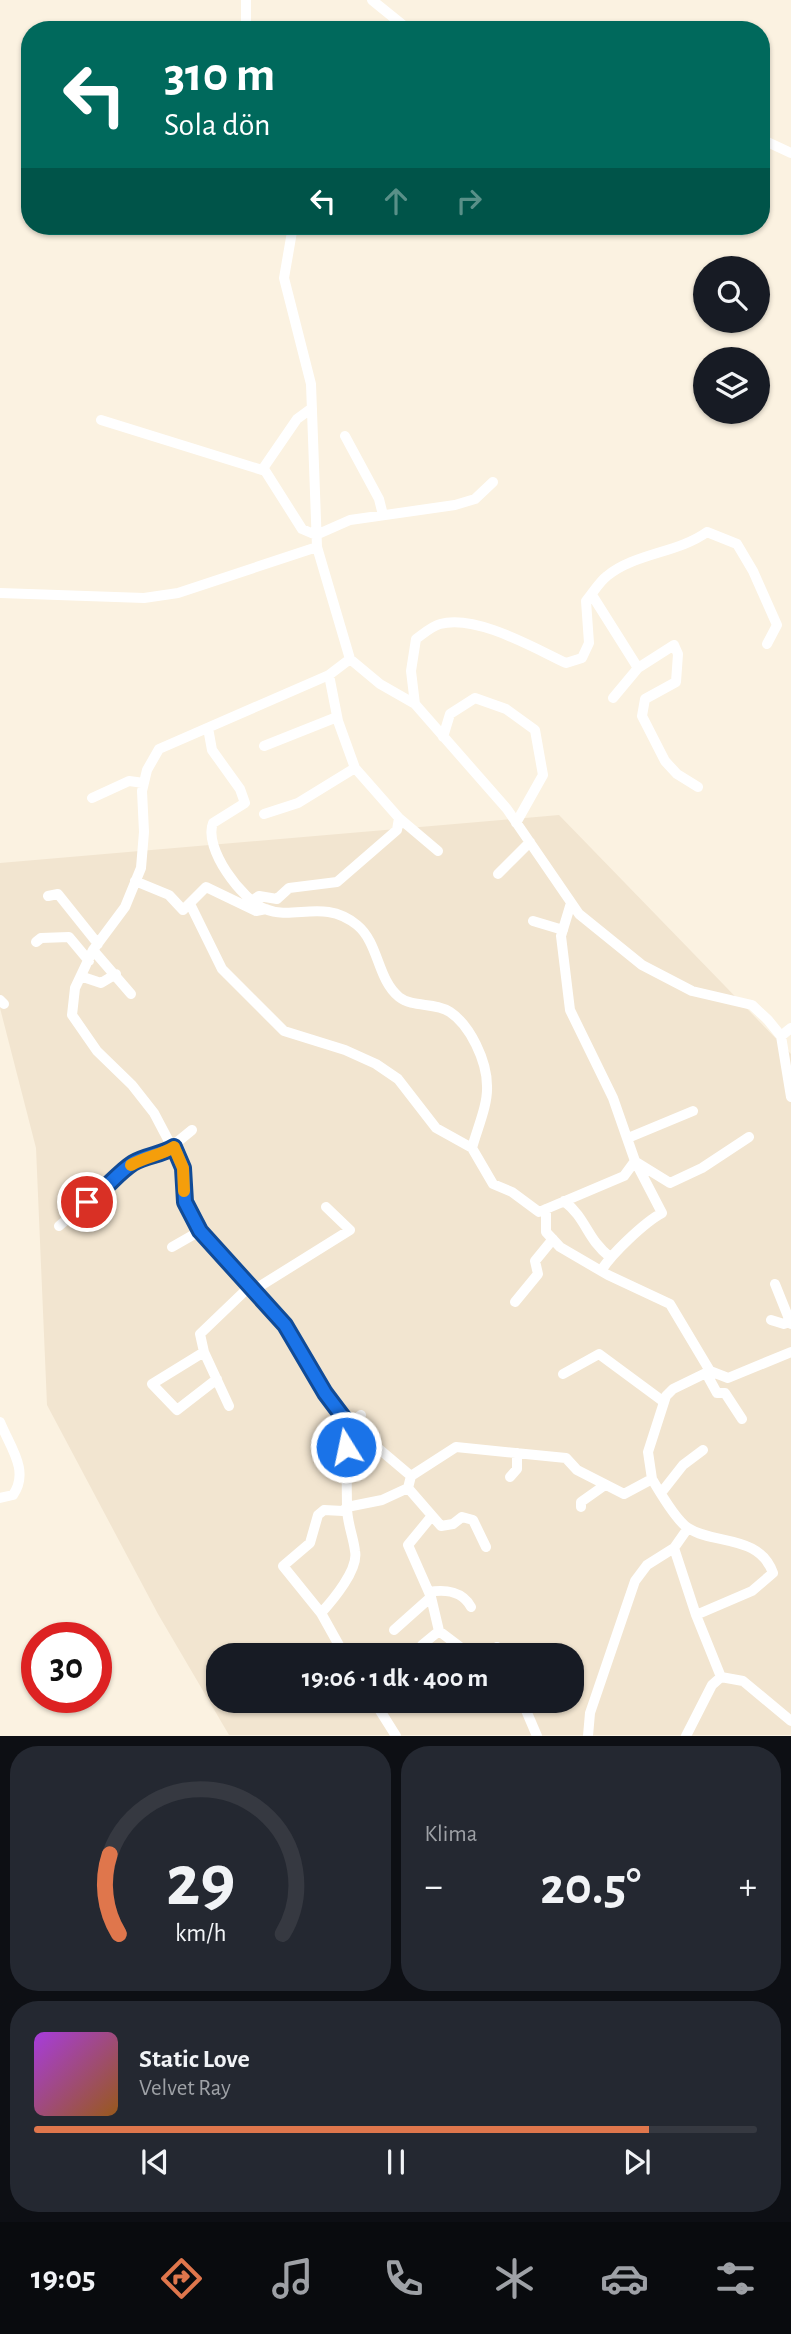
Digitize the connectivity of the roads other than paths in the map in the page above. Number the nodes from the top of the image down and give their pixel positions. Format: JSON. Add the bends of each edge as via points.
{"nodes":[{"id":1,"x":246,"y":0,"type":"edge"},
{"id":2,"x":372,"y":0,"type":"edge"},
{"id":3,"x":246,"y":21,"type":"edge"},
{"id":4,"x":398,"y":21,"type":"edge"},
{"id":5,"x":770,"y":143,"type":"edge"},
{"id":6,"x":791,"y":153,"type":"edge"},
{"id":7,"x":291,"y":235,"type":"edge"},
{"id":8,"x":312,"y":408,"type":"junction"},
{"id":9,"x":101,"y":420,"type":"dead end"},
{"id":10,"x":345,"y":436,"type":"dead end"},
{"id":11,"x":264,"y":469,"type":"junction"},
{"id":12,"x":493,"y":482,"type":"dead end"},
{"id":13,"x":383,"y":515,"type":"junction"},
{"id":14,"x":316,"y":534,"type":"junction"},
{"id":15,"x":317,"y":547,"type":"junction"},
{"id":16,"x":0,"y":593,"type":"edge"},
{"id":17,"x":592,"y":595,"type":"junction"},
{"id":18,"x":767,"y":644,"type":"dead end"},
{"id":19,"x":350,"y":659,"type":"junction"},
{"id":20,"x":638,"y":668,"type":"junction"},
{"id":21,"x":328,"y":675,"type":"junction"},
{"id":22,"x":613,"y":698,"type":"dead end"},
{"id":23,"x":415,"y":704,"type":"junction"},
{"id":24,"x":337,"y":717,"type":"junction"},
{"id":25,"x":208,"y":728,"type":"junction"},
{"id":26,"x":443,"y":737,"type":"junction"},
{"id":27,"x":264,"y":746,"type":"dead end"},
{"id":28,"x":355,"y":768,"type":"junction"},
{"id":29,"x":144,"y":783,"type":"junction"},
{"id":30,"x":698,"y":787,"type":"dead end"},
{"id":31,"x":92,"y":798,"type":"dead end"},
{"id":32,"x":264,"y":814,"type":"dead end"},
{"id":33,"x":399,"y":818,"type":"junction"},
{"id":34,"x":516,"y":823,"type":"junction"},
{"id":35,"x":530,"y":842,"type":"junction"},
{"id":36,"x":438,"y":851,"type":"dead end"},
{"id":37,"x":498,"y":874,"type":"dead end"},
{"id":38,"x":135,"y":881,"type":"junction"},
{"id":39,"x":48,"y":896,"type":"dead end"},
{"id":40,"x":253,"y":900,"type":"junction"},
{"id":41,"x":572,"y":903,"type":"junction"},
{"id":42,"x":191,"y":906,"type":"junction"},
{"id":43,"x":267,"y":909,"type":"junction"},
{"id":44,"x":533,"y":920,"type":"dead end"},
{"id":45,"x":563,"y":930,"type":"junction"},
{"id":46,"x":36,"y":942,"type":"dead end"},
{"id":47,"x":95,"y":947,"type":"junction"},
{"id":48,"x":89,"y":961,"type":"junction"},
{"id":49,"x":116,"y":974,"type":"junction"},
{"id":50,"x":83,"y":976,"type":"junction"},
{"id":51,"x":131,"y":994,"type":"dead end"},
{"id":52,"x":791,"y":1028,"type":"edge"},
{"id":53,"x":781,"y":1036,"type":"junction"},
{"id":54,"x":791,"y":1097,"type":"edge"},
{"id":55,"x":693,"y":1111,"type":"dead end"},
{"id":56,"x":192,"y":1130,"type":"dead end"},
{"id":57,"x":749,"y":1137,"type":"dead end"},
{"id":58,"x":628,"y":1138,"type":"junction"},
{"id":59,"x":174,"y":1147,"type":"junction"},
{"id":60,"x":472,"y":1148,"type":"junction"},
{"id":61,"x":635,"y":1161,"type":"junction"},
{"id":62,"x":670,"y":1183,"type":"junction"},
{"id":63,"x":652,"y":1194,"type":"junction"},
{"id":64,"x":564,"y":1201,"type":"junction"},
{"id":65,"x":326,"y":1207,"type":"dead end"},
{"id":66,"x":546,"y":1209,"type":"junction"},
{"id":67,"x":59,"y":1226,"type":"dead end"},
{"id":68,"x":200,"y":1231,"type":"junction"},
{"id":69,"x":553,"y":1240,"type":"junction"},
{"id":70,"x":173,"y":1247,"type":"dead end"},
{"id":71,"x":610,"y":1257,"type":"junction"},
{"id":72,"x":601,"y":1271,"type":"junction"},
{"id":73,"x":775,"y":1284,"type":"dead end"},
{"id":74,"x":249,"y":1287,"type":"junction"},
{"id":75,"x":515,"y":1302,"type":"dead end"},
{"id":76,"x":772,"y":1320,"type":"dead end"},
{"id":77,"x":791,"y":1322,"type":"edge"},
{"id":78,"x":204,"y":1352,"type":"junction"},
{"id":79,"x":791,"y":1352,"type":"edge"},
{"id":80,"x":708,"y":1372,"type":"junction"},
{"id":81,"x":563,"y":1374,"type":"dead end"},
{"id":82,"x":217,"y":1379,"type":"junction"},
{"id":83,"x":664,"y":1402,"type":"junction"},
{"id":84,"x":229,"y":1406,"type":"dead end"},
{"id":85,"x":361,"y":1415,"type":"dead end"},
{"id":86,"x":742,"y":1419,"type":"dead end"},
{"id":87,"x":0,"y":1422,"type":"edge"},
{"id":88,"x":348,"y":1423,"type":"junction"},
{"id":89,"x":346,"y":1440,"type":"junction"},
{"id":90,"x":322,"y":1449,"type":"dead end"},
{"id":91,"x":703,"y":1450,"type":"dead end"},
{"id":92,"x":517,"y":1453,"type":"junction"},
{"id":93,"x":411,"y":1476,"type":"junction"},
{"id":94,"x":510,"y":1477,"type":"dead end"},
{"id":95,"x":652,"y":1479,"type":"junction"},
{"id":96,"x":605,"y":1485,"type":"junction"},
{"id":97,"x":408,"y":1489,"type":"junction"},
{"id":98,"x":661,"y":1493,"type":"junction"},
{"id":99,"x":0,"y":1498,"type":"edge"},
{"id":100,"x":347,"y":1507,"type":"junction"},
{"id":101,"x":581,"y":1507,"type":"dead end"},
{"id":102,"x":431,"y":1517,"type":"junction"},
{"id":103,"x":688,"y":1528,"type":"junction"},
{"id":104,"x":486,"y":1547,"type":"dead end"},
{"id":105,"x":674,"y":1548,"type":"junction"},
{"id":106,"x":627,"y":1575,"type":"dead end"},
{"id":107,"x":639,"y":1576,"type":"junction"},
{"id":108,"x":430,"y":1594,"type":"junction"},
{"id":109,"x":471,"y":1607,"type":"dead end"},
{"id":110,"x":321,"y":1613,"type":"junction"},
{"id":111,"x":696,"y":1615,"type":"junction"},
{"id":112,"x":394,"y":1630,"type":"dead end"},
{"id":113,"x":439,"y":1631,"type":"junction"},
{"id":114,"x":338,"y":1643,"type":"edge"},
{"id":115,"x":424,"y":1643,"type":"edge"},
{"id":116,"x":455,"y":1643,"type":"edge"},
{"id":117,"x":721,"y":1678,"type":"junction"},
{"id":118,"x":382,"y":1713,"type":"edge"},
{"id":119,"x":527,"y":1713,"type":"edge"},
{"id":120,"x":791,"y":1721,"type":"edge"},
{"id":121,"x":396,"y":1735,"type":"edge"},
{"id":122,"x":537,"y":1735,"type":"edge"},
{"id":123,"x":588,"y":1735,"type":"edge"},
{"id":124,"x":686,"y":1735,"type":"edge"}],
"edges":[{"from":1,"to":3,"type":"street"},
{"from":2,"to":4,"type":"street"},
{"from":5,"to":6,"type":"street"},
{"from":7,"to":8,"type":"street","via":[[284,278],[311,384]]},
{"from":8,"to":11,"type":"street","via":[[297,419]]},
{"from":8,"to":14,"type":"street"},
{"from":9,"to":11,"type":"street"},
{"from":10,"to":13,"type":"street"},
{"from":11,"to":14,"type":"street","via":[[302,529]]},
{"from":12,"to":13,"type":"street","via":[[475,499]]},
{"from":13,"to":14,"type":"street","via":[[350,520]]},
{"from":14,"to":15,"type":"street"},
{"from":15,"to":16,"type":"street","via":[[167,595]]},
{"from":15,"to":19,"type":"street"},
{"from":17,"to":18,"type":"street","via":[[608,576],[627,565],[691,544],[707,532],[737,544],[752,571],[777,625]]},
{"from":17,"to":20,"type":"street"},
{"from":17,"to":23,"type":"street","via":[[586,601],[589,643],[582,658],[566,663],[493,630],[438,624],[416,639],[411,671]]},
{"from":19,"to":21,"type":"street"},
{"from":19,"to":23,"type":"street"},
{"from":20,"to":22,"type":"street"},
{"from":20,"to":30,"type":"street","via":[[674,645],[678,654],[676,682],[645,699],[642,716],[665,761]]},
{"from":21,"to":24,"type":"street"},
{"from":21,"to":25,"type":"street"},
{"from":23,"to":26,"type":"street"},
{"from":24,"to":27,"type":"street"},
{"from":24,"to":28,"type":"street"},
{"from":25,"to":29,"type":"street","via":[[159,749]]},
{"from":25,"to":40,"type":"street","via":[[212,750],[245,803],[213,823],[213,847],[229,875]]},
{"from":26,"to":34,"type":"street"},
{"from":26,"to":34,"type":"street","via":[[450,714],[475,698],[506,709],[535,730],[543,775]]},
{"from":28,"to":32,"type":"street","via":[[298,803]]},
{"from":28,"to":33,"type":"street"},
{"from":29,"to":31,"type":"street","via":[[129,781]]},
{"from":29,"to":38,"type":"street","via":[[141,868]]},
{"from":33,"to":36,"type":"street"},
{"from":33,"to":40,"type":"street","via":[[397,830],[337,883],[289,888],[277,899],[259,896]]},
{"from":34,"to":35,"type":"street"},
{"from":35,"to":37,"type":"street"},
{"from":35,"to":41,"type":"street"},
{"from":38,"to":42,"type":"street","via":[[169,895],[183,910]]},
{"from":38,"to":47,"type":"street","via":[[125,907]]},
{"from":39,"to":47,"type":"street","via":[[58,894]]},
{"from":40,"to":43,"type":"street"},
{"from":41,"to":45,"type":"street"},
{"from":41,"to":53,"type":"street","via":[[579,914],[642,965],[692,991],[752,1005]]},
{"from":42,"to":43,"type":"street","via":[[206,887],[256,911]]},
{"from":42,"to":60,"type":"street","via":[[222,969],[284,1031],[376,1064],[398,1079],[436,1128]]},
{"from":43,"to":60,"type":"street","via":[[320,910],[346,917],[362,929],[387,986],[404,1001],[444,1009],[461,1023],[480,1055],[487,1086]]},
{"from":44,"to":45,"type":"street"},
{"from":45,"to":58,"type":"street","via":[[570,1010]]},
{"from":46,"to":48,"type":"street","via":[[69,937]]},
{"from":47,"to":48,"type":"street"},
{"from":47,"to":49,"type":"street","via":[[102,964]]},
{"from":48,"to":50,"type":"street"},
{"from":49,"to":50,"type":"street","via":[[101,983]]},
{"from":49,"to":51,"type":"street"},
{"from":50,"to":59,"type":"street","via":[[75,988],[72,1015],[90,1044],[154,1112]]},
{"from":52,"to":53,"type":"street"},
{"from":53,"to":54,"type":"street"},
{"from":55,"to":58,"type":"street"},
{"from":56,"to":59,"type":"street"},
{"from":57,"to":62,"type":"street"},
{"from":58,"to":61,"type":"street"},
{"from":59,"to":67,"type":"street","via":[[131,1165]]},
{"from":59,"to":68,"type":"street","via":[[183,1168],[185,1202]]},
{"from":60,"to":66,"type":"street","via":[[493,1184],[539,1212]]},
{"from":61,"to":62,"type":"street"},
{"from":61,"to":63,"type":"street"},
{"from":61,"to":64,"type":"street","via":[[624,1175]]},
{"from":62,"to":63,"type":"street"},
{"from":63,"to":71,"type":"street","via":[[662,1213],[646,1221],[633,1239]]},
{"from":64,"to":66,"type":"street"},
{"from":64,"to":71,"type":"street","via":[[579,1213],[593,1243]]},
{"from":65,"to":74,"type":"street","via":[[350,1230],[257,1288]]},
{"from":66,"to":69,"type":"street","via":[[546,1232]]},
{"from":68,"to":70,"type":"street"},
{"from":68,"to":74,"type":"street"},
{"from":69,"to":72,"type":"street"},
{"from":69,"to":75,"type":"street","via":[[535,1261],[538,1274]]},
{"from":71,"to":72,"type":"street"},
{"from":72,"to":80,"type":"street","via":[[670,1304]]},
{"from":73,"to":77,"type":"street"},
{"from":74,"to":78,"type":"street","via":[[200,1334]]},
{"from":74,"to":88,"type":"street","via":[[285,1325]]},
{"from":76,"to":77,"type":"street"},
{"from":78,"to":82,"type":"street"},
{"from":78,"to":82,"type":"street","via":[[152,1384],[177,1410]]},
{"from":79,"to":80,"type":"street","via":[[728,1378]]},
{"from":80,"to":83,"type":"street","via":[[673,1389]]},
{"from":80,"to":86,"type":"street","via":[[718,1393],[725,1393]]},
{"from":81,"to":83,"type":"street","via":[[599,1354]]},
{"from":82,"to":84,"type":"street"},
{"from":83,"to":95,"type":"street","via":[[648,1452]]},
{"from":85,"to":88,"type":"street"},
{"from":87,"to":99,"type":"street","via":[[20,1467],[21,1484],[13,1495]]},
{"from":88,"to":89,"type":"street"},
{"from":88,"to":93,"type":"street"},
{"from":89,"to":90,"type":"street"},
{"from":89,"to":100,"type":"street"},
{"from":91,"to":98,"type":"street","via":[[683,1465]]},
{"from":92,"to":93,"type":"street","via":[[456,1447]]},
{"from":92,"to":94,"type":"street","via":[[517,1469]]},
{"from":92,"to":96,"type":"street","via":[[566,1458],[577,1470]]},
{"from":93,"to":97,"type":"street"},
{"from":95,"to":96,"type":"street","via":[[624,1494]]},
{"from":95,"to":98,"type":"street"},
{"from":96,"to":101,"type":"street","via":[[581,1502]]},
{"from":97,"to":100,"type":"street"},
{"from":97,"to":102,"type":"street"},
{"from":98,"to":103,"type":"street"},
{"from":100,"to":110,"type":"street","via":[[356,1554],[340,1592]]},
{"from":100,"to":110,"type":"street","via":[[318,1515],[310,1543],[283,1566]]},
{"from":102,"to":104,"type":"street","via":[[441,1526],[462,1517],[472,1520]]},
{"from":102,"to":108,"type":"street","via":[[408,1545]]},
{"from":103,"to":105,"type":"street"},
{"from":103,"to":111,"type":"street","via":[[752,1548],[762,1554],[773,1573],[752,1591]]},
{"from":105,"to":107,"type":"street","via":[[647,1565]]},
{"from":105,"to":111,"type":"street"},
{"from":106,"to":107,"type":"street"},
{"from":107,"to":123,"type":"street","via":[[613,1639],[590,1713]]},
{"from":108,"to":109,"type":"street","via":[[440,1590],[461,1595]]},
{"from":108,"to":112,"type":"street"},
{"from":108,"to":113,"type":"street"},
{"from":110,"to":114,"type":"street"},
{"from":111,"to":117,"type":"street"},
{"from":113,"to":115,"type":"street"},
{"from":113,"to":116,"type":"street"},
{"from":117,"to":120,"type":"street","via":[[743,1681]]},
{"from":117,"to":124,"type":"street","via":[[712,1685]]},
{"from":118,"to":121,"type":"street"},
{"from":119,"to":122,"type":"street"}]}
